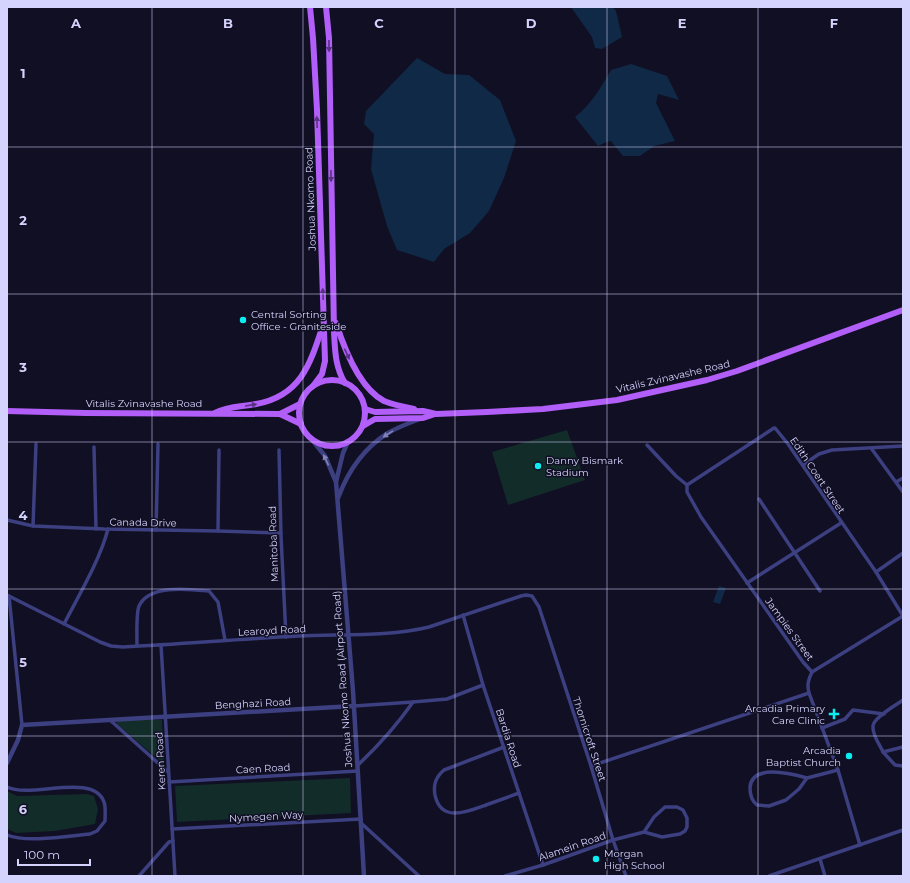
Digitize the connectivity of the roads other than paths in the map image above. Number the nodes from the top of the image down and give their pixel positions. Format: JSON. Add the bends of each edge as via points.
{"nodes":[{"id":1,"x":310,"y":7,"type":"edge"},
{"id":2,"x":326,"y":7,"type":"edge"},
{"id":3,"x":903,"y":310,"type":"edge"},
{"id":4,"x":334,"y":318,"type":"junction"},
{"id":5,"x":324,"y":324,"type":"junction"},
{"id":6,"x":345,"y":383,"type":"junction"},
{"id":7,"x":313,"y":386,"type":"junction"},
{"id":8,"x":300,"y":404,"type":"junction"},
{"id":9,"x":365,"y":409,"type":"junction"},
{"id":10,"x":7,"y":411,"type":"edge"},
{"id":11,"x":213,"y":414,"type":"junction"},
{"id":12,"x":280,"y":414,"type":"junction"},
{"id":13,"x":423,"y":415,"type":"junction"},
{"id":14,"x":300,"y":424,"type":"junction"},
{"id":15,"x":363,"y":426,"type":"junction"},
{"id":16,"x":313,"y":440,"type":"junction"},
{"id":17,"x":348,"y":442,"type":"junction"},
{"id":18,"x":36,"y":444,"type":"dead end"},
{"id":19,"x":158,"y":444,"type":"dead end"},
{"id":20,"x":647,"y":445,"type":"dead end"},
{"id":21,"x":903,"y":446,"type":"edge"},
{"id":22,"x":94,"y":447,"type":"dead end"},
{"id":23,"x":871,"y":448,"type":"junction"},
{"id":24,"x":219,"y":450,"type":"dead end"},
{"id":25,"x":279,"y":450,"type":"dead end"},
{"id":26,"x":803,"y":465,"type":"junction"},
{"id":27,"x":903,"y":478,"type":"edge"},
{"id":28,"x":336,"y":482,"type":"junction"},
{"id":29,"x":896,"y":482,"type":"junction"},
{"id":30,"x":688,"y":484,"type":"junction"},
{"id":31,"x":903,"y":492,"type":"edge"},
{"id":32,"x":759,"y":499,"type":"dead end"},
{"id":33,"x":338,"y":500,"type":"junction"},
{"id":34,"x":7,"y":520,"type":"edge"},
{"id":35,"x":841,"y":523,"type":"junction"},
{"id":36,"x":33,"y":526,"type":"junction"},
{"id":37,"x":96,"y":529,"type":"junction"},
{"id":38,"x":108,"y":529,"type":"junction"},
{"id":39,"x":156,"y":530,"type":"junction"},
{"id":40,"x":218,"y":531,"type":"junction"},
{"id":41,"x":281,"y":534,"type":"junction"},
{"id":42,"x":794,"y":553,"type":"junction"},
{"id":43,"x":903,"y":553,"type":"edge"},
{"id":44,"x":876,"y":572,"type":"junction"},
{"id":45,"x":747,"y":583,"type":"junction"},
{"id":46,"x":820,"y":591,"type":"dead end"},
{"id":47,"x":8,"y":595,"type":"edge"},
{"id":48,"x":539,"y":607,"type":"joint"},
{"id":49,"x":463,"y":615,"type":"junction"},
{"id":50,"x":903,"y":616,"type":"edge"},
{"id":51,"x":64,"y":624,"type":"junction"},
{"id":52,"x":348,"y":634,"type":"junction"},
{"id":53,"x":286,"y":637,"type":"junction"},
{"id":54,"x":225,"y":640,"type":"junction"},
{"id":55,"x":161,"y":645,"type":"junction"},
{"id":56,"x":137,"y":646,"type":"junction"},
{"id":57,"x":812,"y":672,"type":"junction"},
{"id":58,"x":483,"y":685,"type":"junction"},
{"id":59,"x":809,"y":693,"type":"junction"},
{"id":60,"x":903,"y":700,"type":"edge"},
{"id":61,"x":413,"y":702,"type":"junction"},
{"id":62,"x":354,"y":706,"type":"junction"},
{"id":63,"x":884,"y":714,"type":"junction"},
{"id":64,"x":166,"y":717,"type":"junction"},
{"id":65,"x":110,"y":720,"type":"junction"},
{"id":66,"x":22,"y":725,"type":"junction"},
{"id":67,"x":822,"y":728,"type":"junction"},
{"id":68,"x":504,"y":747,"type":"junction"},
{"id":69,"x":903,"y":747,"type":"edge"},
{"id":70,"x":884,"y":752,"type":"junction"},
{"id":71,"x":7,"y":763,"type":"edge"},
{"id":72,"x":358,"y":765,"type":"junction"},
{"id":73,"x":590,"y":766,"type":"junction"},
{"id":74,"x":903,"y":766,"type":"edge"},
{"id":75,"x":838,"y":770,"type":"junction"},
{"id":76,"x":358,"y":771,"type":"junction"},
{"id":77,"x":168,"y":772,"type":"junction"},
{"id":78,"x":807,"y":778,"type":"junction"},
{"id":79,"x":169,"y":782,"type":"junction"},
{"id":80,"x":7,"y":787,"type":"edge"},
{"id":81,"x":519,"y":793,"type":"junction"},
{"id":82,"x":361,"y":821,"type":"junction"},
{"id":83,"x":172,"y":829,"type":"junction"},
{"id":84,"x":903,"y":830,"type":"edge"},
{"id":85,"x":644,"y":832,"type":"junction"},
{"id":86,"x":7,"y":835,"type":"edge"},
{"id":87,"x":613,"y":840,"type":"junction"},
{"id":88,"x":173,"y":841,"type":"junction"},
{"id":89,"x":860,"y":845,"type":"junction"},
{"id":90,"x":820,"y":859,"type":"junction"},
{"id":91,"x":543,"y":865,"type":"junction"},
{"id":92,"x":139,"y":876,"type":"edge"},
{"id":93,"x":175,"y":876,"type":"edge"},
{"id":94,"x":364,"y":876,"type":"edge"},
{"id":95,"x":419,"y":876,"type":"edge"},
{"id":96,"x":505,"y":876,"type":"edge"},
{"id":97,"x":626,"y":876,"type":"edge"},
{"id":98,"x":769,"y":876,"type":"edge"},
{"id":99,"x":825,"y":876,"type":"edge"}],
"edges":[{"from":5,"to":1,"type":"main road","name":"Joshua Nkomo Road","one_way":true,"via":[[317,110]]},
{"from":2,"to":4,"type":"main road","name":"Joshua Nkomo Road","one_way":true,"via":[[329,38]]},
{"from":3,"to":13,"type":"main road","name":"Vitalis Zvinavashe Road","via":[[736,371],[624,398],[543,409]]},
{"from":4,"to":6,"type":"main road","name":"Joshua Nkomo Road","via":[[336,356],[339,373]]},
{"from":4,"to":13,"type":"main road","one_way":true,"via":[[348,357],[362,380],[377,396],[391,404]]},
{"from":5,"to":7,"type":"main road","name":"Joshua Nkomo Road","via":[[324,369]]},
{"from":11,"to":5,"type":"main road","one_way":true,"via":[[225,408],[261,404],[288,390],[304,374]]},
{"from":6,"to":7,"type":"main road","via":[[328,380]]},
{"from":6,"to":9,"type":"main road","via":[[358,393]]},
{"from":7,"to":8,"type":"main road"},
{"from":8,"to":12,"type":"main road","name":"Vitalis Zvinavashe Road"},
{"from":8,"to":14,"type":"main road"},
{"from":9,"to":13,"type":"main road","name":"Vitalis Zvinavashe Road"},
{"from":9,"to":15,"type":"main road"},
{"from":10,"to":11,"type":"main road","name":"Vitalis Zvinavashe Road"},
{"from":11,"to":12,"type":"main road","name":"Vitalis Zvinavashe Road"},
{"from":12,"to":14,"type":"main road","name":"Vitalis Zvinavashe Road"},
{"from":13,"to":15,"type":"main road","name":"Vitalis Zvinavashe Road","via":[[375,419]]},
{"from":13,"to":33,"type":"street","one_way":true,"via":[[389,432],[374,443],[352,468]]},
{"from":14,"to":16,"type":"main road"},
{"from":15,"to":17,"type":"main road"},
{"from":16,"to":17,"type":"main road","via":[[321,445],[330,446],[340,446]]},
{"from":28,"to":16,"type":"street","one_way":true,"via":[[325,456]]},
{"from":17,"to":28,"type":"street"},
{"from":18,"to":36,"type":"street"},
{"from":19,"to":39,"type":"street"},
{"from":20,"to":30,"type":"street","via":[[676,476]]},
{"from":21,"to":23,"type":"street"},
{"from":22,"to":37,"type":"street"},
{"from":23,"to":26,"type":"street","via":[[832,450],[819,454]]},
{"from":23,"to":29,"type":"street"},
{"from":24,"to":40,"type":"street"},
{"from":25,"to":41,"type":"street","name":"Manitoba Road"},
{"from":26,"to":30,"type":"street","name":"Edith Coert Street","via":[[774,428]]},
{"from":26,"to":35,"type":"street","name":"Edith Coert Street"},
{"from":27,"to":29,"type":"street"},
{"from":28,"to":33,"type":"street","name":"Joshua Nkomo Road (Airport Road)"},
{"from":29,"to":31,"type":"street"},
{"from":30,"to":45,"type":"street","name":"Jampies Street","via":[[687,492],[701,517]]},
{"from":32,"to":42,"type":"street"},
{"from":33,"to":52,"type":"street","name":"Joshua Nkomo Road (Airport Road)"},
{"from":34,"to":36,"type":"street","name":"Canada Drive"},
{"from":35,"to":42,"type":"street"},
{"from":35,"to":44,"type":"street","name":"Edith Coert Street"},
{"from":36,"to":37,"type":"street","name":"Canada Drive"},
{"from":37,"to":38,"type":"street","name":"Canada Drive"},
{"from":38,"to":39,"type":"street","name":"Canada Drive"},
{"from":38,"to":51,"type":"street","via":[[87,580]]},
{"from":39,"to":40,"type":"street","name":"Canada Drive"},
{"from":40,"to":41,"type":"street","name":"Canada Drive"},
{"from":41,"to":53,"type":"street","name":"Manitoba Road"},
{"from":42,"to":45,"type":"street"},
{"from":42,"to":46,"type":"street"},
{"from":43,"to":44,"type":"street"},
{"from":44,"to":50,"type":"street","name":"Edith Coert Street"},
{"from":45,"to":57,"type":"street","name":"Jampies Street"},
{"from":47,"to":51,"type":"street","name":"Learoyd Road"},
{"from":47,"to":66,"type":"street"},
{"from":48,"to":49,"type":"street","name":"Learoyd Road","via":[[532,596],[526,595]]},
{"from":48,"to":73,"type":"street","name":"Thornicroft Street"},
{"from":49,"to":52,"type":"street","name":"Learoyd Road","via":[[415,630]]},
{"from":49,"to":58,"type":"street","name":"Bardia Road"},
{"from":50,"to":57,"type":"street"},
{"from":51,"to":56,"type":"street","name":"Learoyd Road","via":[[111,646]]},
{"from":52,"to":53,"type":"street","name":"Learoyd Road"},
{"from":52,"to":62,"type":"street","name":"Joshua Nkomo Road (Airport Road)"},
{"from":53,"to":54,"type":"street","name":"Learoyd Road"},
{"from":54,"to":55,"type":"street","name":"Learoyd Road"},
{"from":54,"to":56,"type":"street","via":[[218,602],[209,591],[180,588],[153,593],[143,599],[138,608]]},
{"from":55,"to":56,"type":"street","name":"Learoyd Road"},
{"from":55,"to":64,"type":"street","name":"Keren Road"},
{"from":57,"to":59,"type":"street","name":"Jampies Street","via":[[808,678]]},
{"from":58,"to":61,"type":"street","name":"Benghazi Road","via":[[447,699]]},
{"from":58,"to":68,"type":"street","name":"Bardia Road"},
{"from":59,"to":67,"type":"street","name":"Jampies Street"},
{"from":59,"to":73,"type":"street"},
{"from":60,"to":63,"type":"street"},
{"from":61,"to":62,"type":"street","name":"Benghazi Road"},
{"from":61,"to":72,"type":"street","via":[[382,742]]},
{"from":62,"to":64,"type":"street","name":"Benghazi Road"},
{"from":62,"to":72,"type":"street","name":"Joshua Nkomo Road (Airport Road)"},
{"from":63,"to":67,"type":"street","via":[[853,710],[847,718]]},
{"from":63,"to":70,"type":"street","via":[[876,719],[873,730]]},
{"from":64,"to":65,"type":"street","name":"Benghazi Road"},
{"from":64,"to":77,"type":"street","name":"Keren Road"},
{"from":65,"to":66,"type":"street","name":"Benghazi Road"},
{"from":65,"to":77,"type":"street"},
{"from":66,"to":71,"type":"street"},
{"from":67,"to":75,"type":"street","name":"Jampies Street"},
{"from":68,"to":81,"type":"street","name":"Bardia Road"},
{"from":68,"to":81,"type":"street","via":[[444,770],[437,776],[434,790],[437,802],[444,810],[458,813]]},
{"from":69,"to":70,"type":"street"},
{"from":70,"to":74,"type":"street","via":[[895,765]]},
{"from":72,"to":76,"type":"street","name":"Joshua Nkomo Road (Airport Road)"},
{"from":73,"to":87,"type":"street","name":"Thornicroft Street"},
{"from":75,"to":78,"type":"street"},
{"from":75,"to":89,"type":"street","name":"Jampies Street"},
{"from":76,"to":79,"type":"street","name":"Caen Road"},
{"from":76,"to":82,"type":"street","name":"Joshua Nkomo Road (Airport Road)"},
{"from":77,"to":79,"type":"street","name":"Keren Road"},
{"from":78,"to":78,"type":"street","via":[[786,800],[769,806],[757,805],[752,800],[750,786],[757,776],[772,772]]},
{"from":79,"to":83,"type":"street","name":"Keren Road"},
{"from":80,"to":86,"type":"street","via":[[17,791],[78,787],[91,789],[103,800],[105,820],[97,831],[90,834],[30,839]]},
{"from":81,"to":91,"type":"street","name":"Bardia Road"},
{"from":82,"to":83,"type":"street","name":"Nymegen Way"},
{"from":82,"to":94,"type":"street","name":"Joshua Nkomo Road (Airport Road)"},
{"from":82,"to":95,"type":"street"},
{"from":83,"to":88,"type":"street","name":"Keren Road"},
{"from":84,"to":89,"type":"street"},
{"from":85,"to":85,"type":"street","name":"Alamein Road","via":[[665,807],[677,807],[687,818],[687,827],[680,834],[662,837]]},
{"from":85,"to":87,"type":"street","name":"Alamein Road"},
{"from":87,"to":91,"type":"street","name":"Alamein Road"},
{"from":87,"to":97,"type":"street","name":"Thornicroft Street"},
{"from":88,"to":92,"type":"street","via":[[169,842]]},
{"from":88,"to":93,"type":"street","name":"Keren Road"},
{"from":89,"to":90,"type":"street"},
{"from":90,"to":98,"type":"street"},
{"from":90,"to":99,"type":"street"},
{"from":91,"to":96,"type":"street","name":"Alamein Road"}]}
